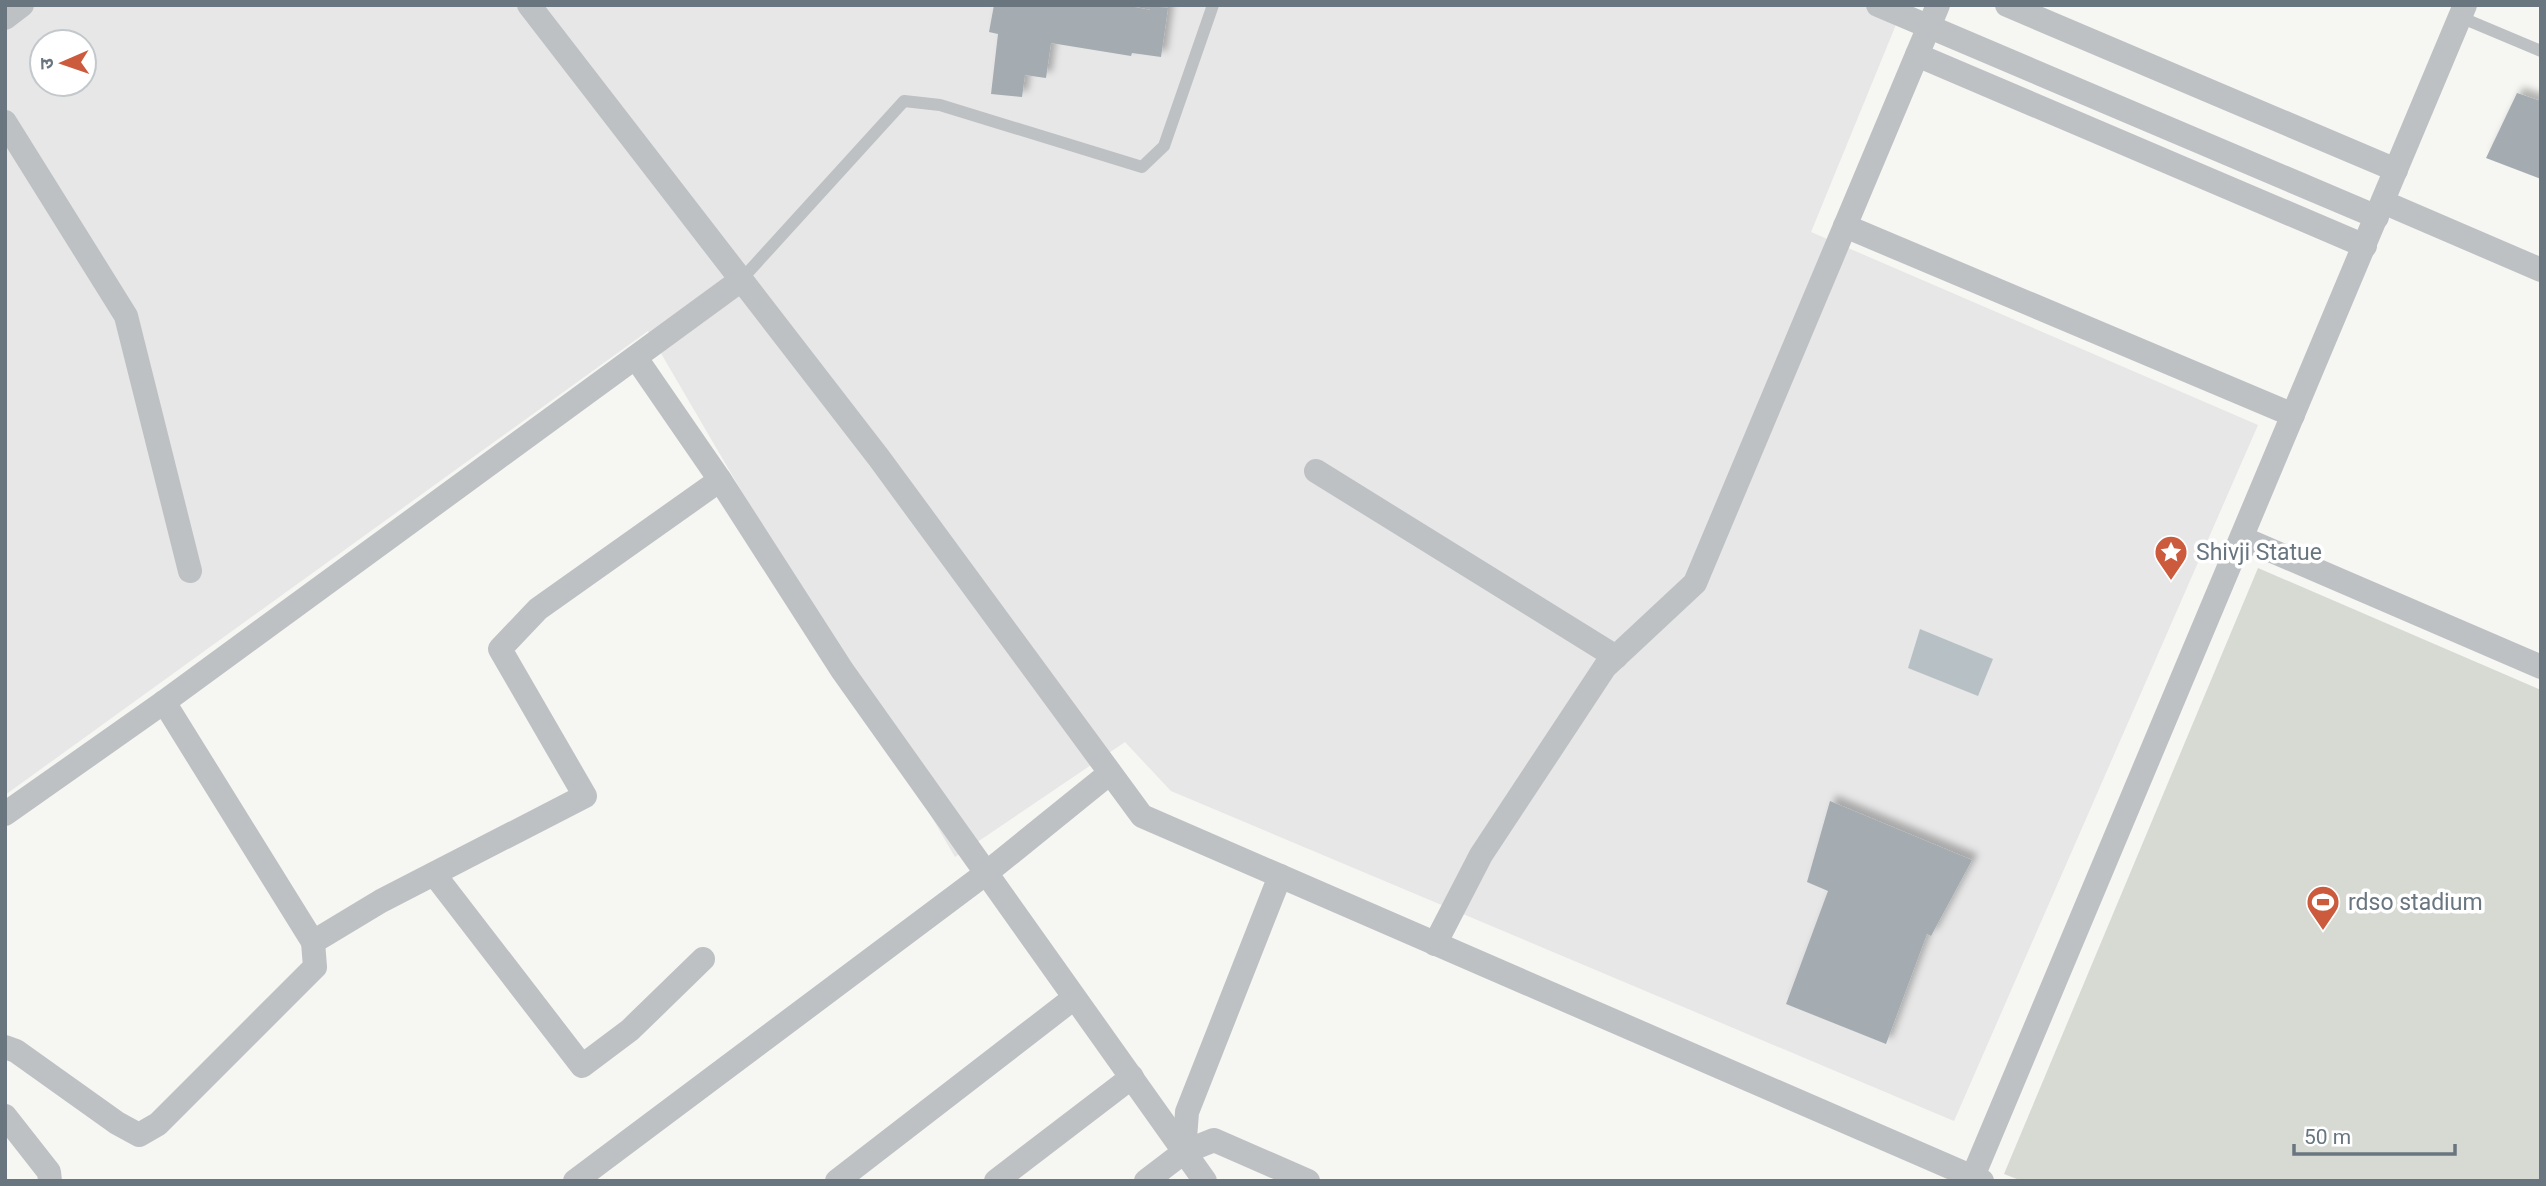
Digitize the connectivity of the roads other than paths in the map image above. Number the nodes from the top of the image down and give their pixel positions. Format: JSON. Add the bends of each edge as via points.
{"nodes":[{"id":1,"x":22,"y":5,"type":"edge"},
{"id":2,"x":1213,"y":5,"type":"edge"},
{"id":3,"x":1878,"y":5,"type":"edge"},
{"id":4,"x":2007,"y":5,"type":"edge"},
{"id":5,"x":534,"y":8,"type":"edge"},
{"id":6,"x":2463,"y":11,"type":"edge"},
{"id":7,"x":1934,"y":16,"type":"edge"},
{"id":8,"x":5,"y":18,"type":"edge"},
{"id":9,"x":2541,"y":51,"type":"edge"},
{"id":10,"x":1917,"y":55,"type":"junction"},
{"id":11,"x":5,"y":122,"type":"edge"},
{"id":12,"x":2396,"y":170,"type":"junction"},
{"id":13,"x":2380,"y":210,"type":"junction"},
{"id":14,"x":1845,"y":226,"type":"junction"},
{"id":15,"x":2365,"y":246,"type":"junction"},
{"id":16,"x":2541,"y":270,"type":"edge"},
{"id":17,"x":741,"y":280,"type":"junction"},
{"id":18,"x":636,"y":358,"type":"junction"},
{"id":19,"x":2293,"y":415,"type":"junction"},
{"id":20,"x":1316,"y":471,"type":"dead end"},
{"id":21,"x":720,"y":480,"type":"junction"},
{"id":22,"x":2242,"y":538,"type":"junction"},
{"id":23,"x":190,"y":571,"type":"dead end"},
{"id":24,"x":1616,"y":657,"type":"junction"},
{"id":25,"x":2541,"y":667,"type":"edge"},
{"id":26,"x":164,"y":702,"type":"junction"},
{"id":27,"x":1110,"y":773,"type":"junction"},
{"id":28,"x":5,"y":814,"type":"edge"},
{"id":29,"x":434,"y":874,"type":"junction"},
{"id":30,"x":985,"y":874,"type":"junction"},
{"id":31,"x":1280,"y":876,"type":"junction"},
{"id":32,"x":313,"y":942,"type":"junction"},
{"id":33,"x":1435,"y":944,"type":"junction"},
{"id":34,"x":703,"y":959,"type":"dead end"},
{"id":35,"x":1074,"y":998,"type":"junction"},
{"id":36,"x":5,"y":1047,"type":"edge"},
{"id":37,"x":1132,"y":1077,"type":"junction"},
{"id":38,"x":5,"y":1116,"type":"edge"},
{"id":39,"x":1184,"y":1152,"type":"junction"},
{"id":40,"x":1975,"y":1179,"type":"edge"},
{"id":41,"x":50,"y":1181,"type":"edge"},
{"id":42,"x":575,"y":1181,"type":"edge"},
{"id":43,"x":837,"y":1181,"type":"edge"},
{"id":44,"x":996,"y":1181,"type":"edge"},
{"id":45,"x":1146,"y":1181,"type":"edge"},
{"id":46,"x":1205,"y":1181,"type":"edge"},
{"id":47,"x":1308,"y":1181,"type":"edge"}],
"edges":[{"from":1,"to":8,"type":"street"},
{"from":2,"to":17,"type":"lane","via":[[1164,146],[1142,167],[940,105],[904,101]]},
{"from":3,"to":7,"type":"street"},
{"from":4,"to":12,"type":"street"},
{"from":5,"to":17,"type":"street"},
{"from":6,"to":9,"type":"lane"},
{"from":6,"to":12,"type":"street"},
{"from":7,"to":10,"type":"street"},
{"from":7,"to":13,"type":"street"},
{"from":10,"to":14,"type":"street"},
{"from":10,"to":15,"type":"street"},
{"from":11,"to":23,"type":"street","via":[[126,316]]},
{"from":12,"to":13,"type":"street"},
{"from":13,"to":15,"type":"street"},
{"from":13,"to":16,"type":"street"},
{"from":14,"to":19,"type":"street"},
{"from":14,"to":24,"type":"street","via":[[1695,583]]},
{"from":15,"to":19,"type":"street"},
{"from":17,"to":18,"type":"street"},
{"from":17,"to":27,"type":"street","via":[[879,458]]},
{"from":18,"to":21,"type":"street"},
{"from":18,"to":26,"type":"street"},
{"from":19,"to":22,"type":"street"},
{"from":20,"to":24,"type":"street"},
{"from":21,"to":29,"type":"street","via":[[538,609],[500,649],[585,796]]},
{"from":21,"to":30,"type":"street","via":[[842,670]]},
{"from":22,"to":25,"type":"street"},
{"from":22,"to":40,"type":"street"},
{"from":24,"to":33,"type":"street","via":[[1481,855]]},
{"from":26,"to":28,"type":"street"},
{"from":26,"to":32,"type":"street"},
{"from":27,"to":30,"type":"street"},
{"from":27,"to":31,"type":"street","via":[[1142,816]]},
{"from":29,"to":32,"type":"street"},
{"from":29,"to":34,"type":"street","via":[[582,1066],[630,1030]]},
{"from":30,"to":35,"type":"street"},
{"from":30,"to":42,"type":"street"},
{"from":31,"to":33,"type":"street"},
{"from":31,"to":39,"type":"street","via":[[1187,1112]]},
{"from":32,"to":36,"type":"street","via":[[315,967],[158,1124],[139,1135]]},
{"from":33,"to":40,"type":"street"},
{"from":35,"to":37,"type":"street"},
{"from":35,"to":43,"type":"street"},
{"from":37,"to":39,"type":"street"},
{"from":37,"to":44,"type":"street"},
{"from":38,"to":41,"type":"street","via":[[49,1172]]},
{"from":39,"to":45,"type":"street"},
{"from":39,"to":46,"type":"street"},
{"from":39,"to":47,"type":"street","via":[[1214,1140]]}]}
